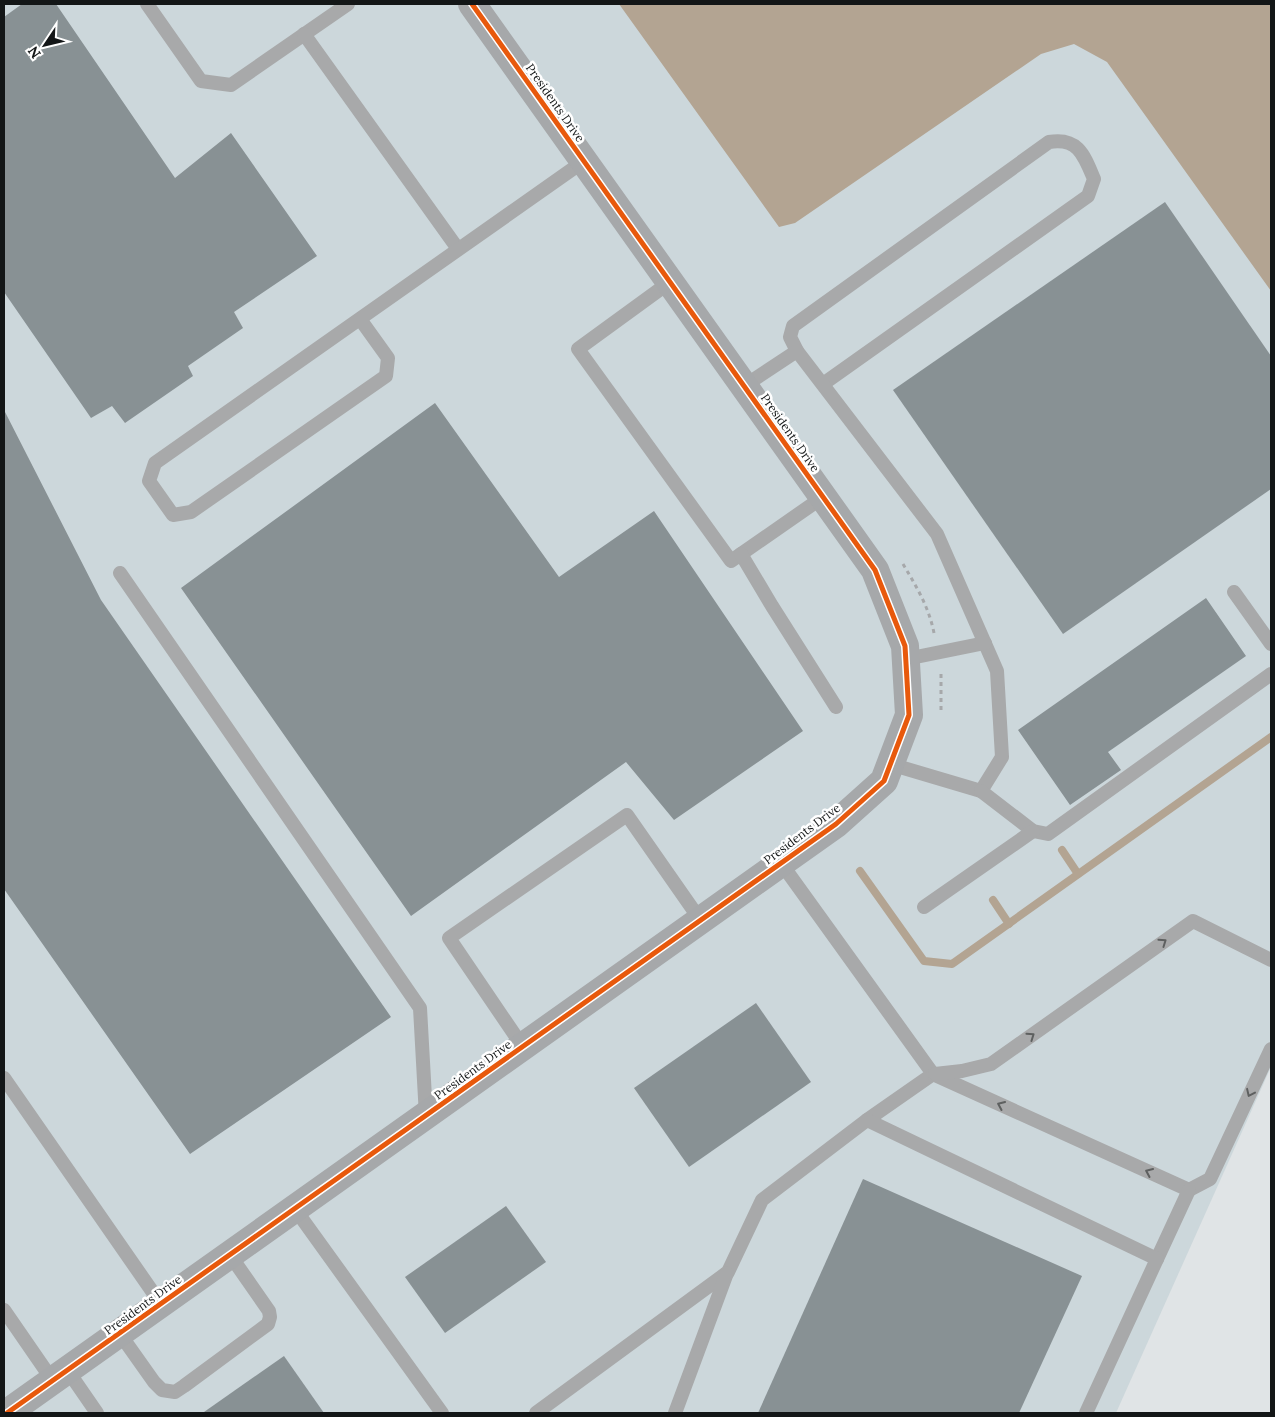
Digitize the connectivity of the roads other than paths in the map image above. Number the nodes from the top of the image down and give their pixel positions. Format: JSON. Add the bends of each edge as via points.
{"nodes":[{"id":1,"x":147,"y":4,"type":"edge"},
{"id":2,"x":348,"y":4,"type":"edge"},
{"id":3,"x":472,"y":4,"type":"edge"},
{"id":4,"x":304,"y":34,"type":"junction"},
{"id":5,"x":584,"y":161,"type":"junction"},
{"id":6,"x":458,"y":249,"type":"junction"},
{"id":7,"x":670,"y":282,"type":"junction"},
{"id":8,"x":360,"y":318,"type":"junction"},
{"id":9,"x":797,"y":351,"type":"junction"},
{"id":10,"x":823,"y":384,"type":"junction"},
{"id":11,"x":744,"y":386,"type":"junction"},
{"id":12,"x":823,"y":497,"type":"junction"},
{"id":13,"x":742,"y":554,"type":"junction"},
{"id":14,"x":120,"y":572,"type":"dead end"},
{"id":15,"x":1234,"y":592,"type":"dead end"},
{"id":16,"x":985,"y":643,"type":"junction"},
{"id":17,"x":1271,"y":644,"type":"edge"},
{"id":18,"x":906,"y":659,"type":"junction"},
{"id":19,"x":1271,"y":674,"type":"edge"},
{"id":20,"x":836,"y":707,"type":"dead end"},
{"id":21,"x":890,"y":764,"type":"junction"},
{"id":22,"x":981,"y":791,"type":"junction"},
{"id":23,"x":1033,"y":831,"type":"junction"},
{"id":24,"x":781,"y":863,"type":"junction"},
{"id":25,"x":924,"y":907,"type":"dead end"},
{"id":26,"x":701,"y":921,"type":"junction"},
{"id":27,"x":1271,"y":960,"type":"edge"},
{"id":28,"x":523,"y":1047,"type":"junction"},
{"id":29,"x":1271,"y":1049,"type":"edge"},
{"id":30,"x":933,"y":1074,"type":"junction"},
{"id":31,"x":4,"y":1078,"type":"edge"},
{"id":32,"x":426,"y":1116,"type":"junction"},
{"id":33,"x":867,"y":1120,"type":"junction"},
{"id":34,"x":1189,"y":1190,"type":"junction"},
{"id":35,"x":296,"y":1209,"type":"junction"},
{"id":36,"x":230,"y":1255,"type":"junction"},
{"id":37,"x":1158,"y":1259,"type":"junction"},
{"id":38,"x":728,"y":1272,"type":"junction"},
{"id":39,"x":161,"y":1304,"type":"junction"},
{"id":40,"x":4,"y":1310,"type":"edge"},
{"id":41,"x":120,"y":1334,"type":"junction"},
{"id":42,"x":60,"y":1376,"type":"junction"},
{"id":43,"x":13,"y":1412,"type":"edge"},
{"id":44,"x":97,"y":1413,"type":"edge"},
{"id":45,"x":442,"y":1413,"type":"edge"},
{"id":46,"x":536,"y":1413,"type":"edge"},
{"id":47,"x":675,"y":1413,"type":"edge"},
{"id":48,"x":1086,"y":1413,"type":"edge"}],
"edges":[{"from":1,"to":4,"type":"lane","via":[[201,82],[231,85]]},
{"from":2,"to":4,"type":"lane"},
{"from":3,"to":5,"type":"street","name":"Presidents Drive"},
{"from":4,"to":6,"type":"lane"},
{"from":5,"to":6,"type":"lane"},
{"from":5,"to":7,"type":"street","name":"Presidents Drive"},
{"from":6,"to":8,"type":"lane"},
{"from":7,"to":11,"type":"street","name":"Presidents Drive"},
{"from":7,"to":13,"type":"lane","via":[[578,349],[731,561]]},
{"from":8,"to":8,"type":"lane","via":[[155,463],[149,481],[174,515],[191,512],[386,376],[388,358]]},
{"from":9,"to":10,"type":"lane"},
{"from":9,"to":10,"type":"lane","via":[[790,337],[792,326],[1025,159],[1049,142],[1060,140],[1070,142],[1079,150],[1094,179],[1088,196]]},
{"from":9,"to":11,"type":"lane"},
{"from":10,"to":16,"type":"lane","via":[[937,534]]},
{"from":11,"to":12,"type":"street","name":"Presidents Drive"},
{"from":12,"to":13,"type":"lane"},
{"from":12,"to":18,"type":"street","name":"Presidents Drive","via":[[875,570],[905,646]]},
{"from":13,"to":20,"type":"lane"},
{"from":14,"to":32,"type":"lane","via":[[420,1008]]},
{"from":15,"to":17,"type":"lane"},
{"from":16,"to":18,"type":"lane"},
{"from":16,"to":22,"type":"lane","via":[[998,671],[1002,757]]},
{"from":18,"to":21,"type":"street","name":"Presidents Drive","via":[[909,715]]},
{"from":19,"to":23,"type":"lane","via":[[1048,834]]},
{"from":21,"to":22,"type":"lane"},
{"from":21,"to":24,"type":"street","name":"Presidents Drive","via":[[884,781],[836,824]]},
{"from":22,"to":23,"type":"lane"},
{"from":23,"to":25,"type":"lane"},
{"from":24,"to":26,"type":"street","name":"Presidents Drive"},
{"from":24,"to":30,"type":"lane"},
{"from":26,"to":28,"type":"street","name":"Presidents Drive"},
{"from":26,"to":28,"type":"lane","via":[[627,815],[449,938]]},
{"from":30,"to":27,"type":"lane","one_way":true,"via":[[991,1064],[1193,921]]},
{"from":28,"to":32,"type":"street","name":"Presidents Drive"},
{"from":29,"to":34,"type":"lane","one_way":true,"via":[[1210,1179]]},
{"from":30,"to":33,"type":"lane"},
{"from":34,"to":30,"type":"lane","one_way":true},
{"from":31,"to":39,"type":"lane"},
{"from":32,"to":35,"type":"street","name":"Presidents Drive"},
{"from":33,"to":37,"type":"lane"},
{"from":33,"to":38,"type":"lane","via":[[762,1200]]},
{"from":34,"to":37,"type":"lane"},
{"from":35,"to":36,"type":"street","name":"Presidents Drive"},
{"from":35,"to":45,"type":"lane"},
{"from":36,"to":39,"type":"street","name":"Presidents Drive"},
{"from":36,"to":41,"type":"lane","via":[[269,1311],[268,1324],[180,1389],[175,1392],[162,1390]]},
{"from":37,"to":48,"type":"lane"},
{"from":38,"to":46,"type":"lane"},
{"from":38,"to":47,"type":"lane"},
{"from":39,"to":41,"type":"street","name":"Presidents Drive"},
{"from":40,"to":42,"type":"lane"},
{"from":41,"to":42,"type":"street","name":"Presidents Drive"},
{"from":42,"to":43,"type":"street","name":"Presidents Drive"},
{"from":42,"to":44,"type":"lane"}]}
